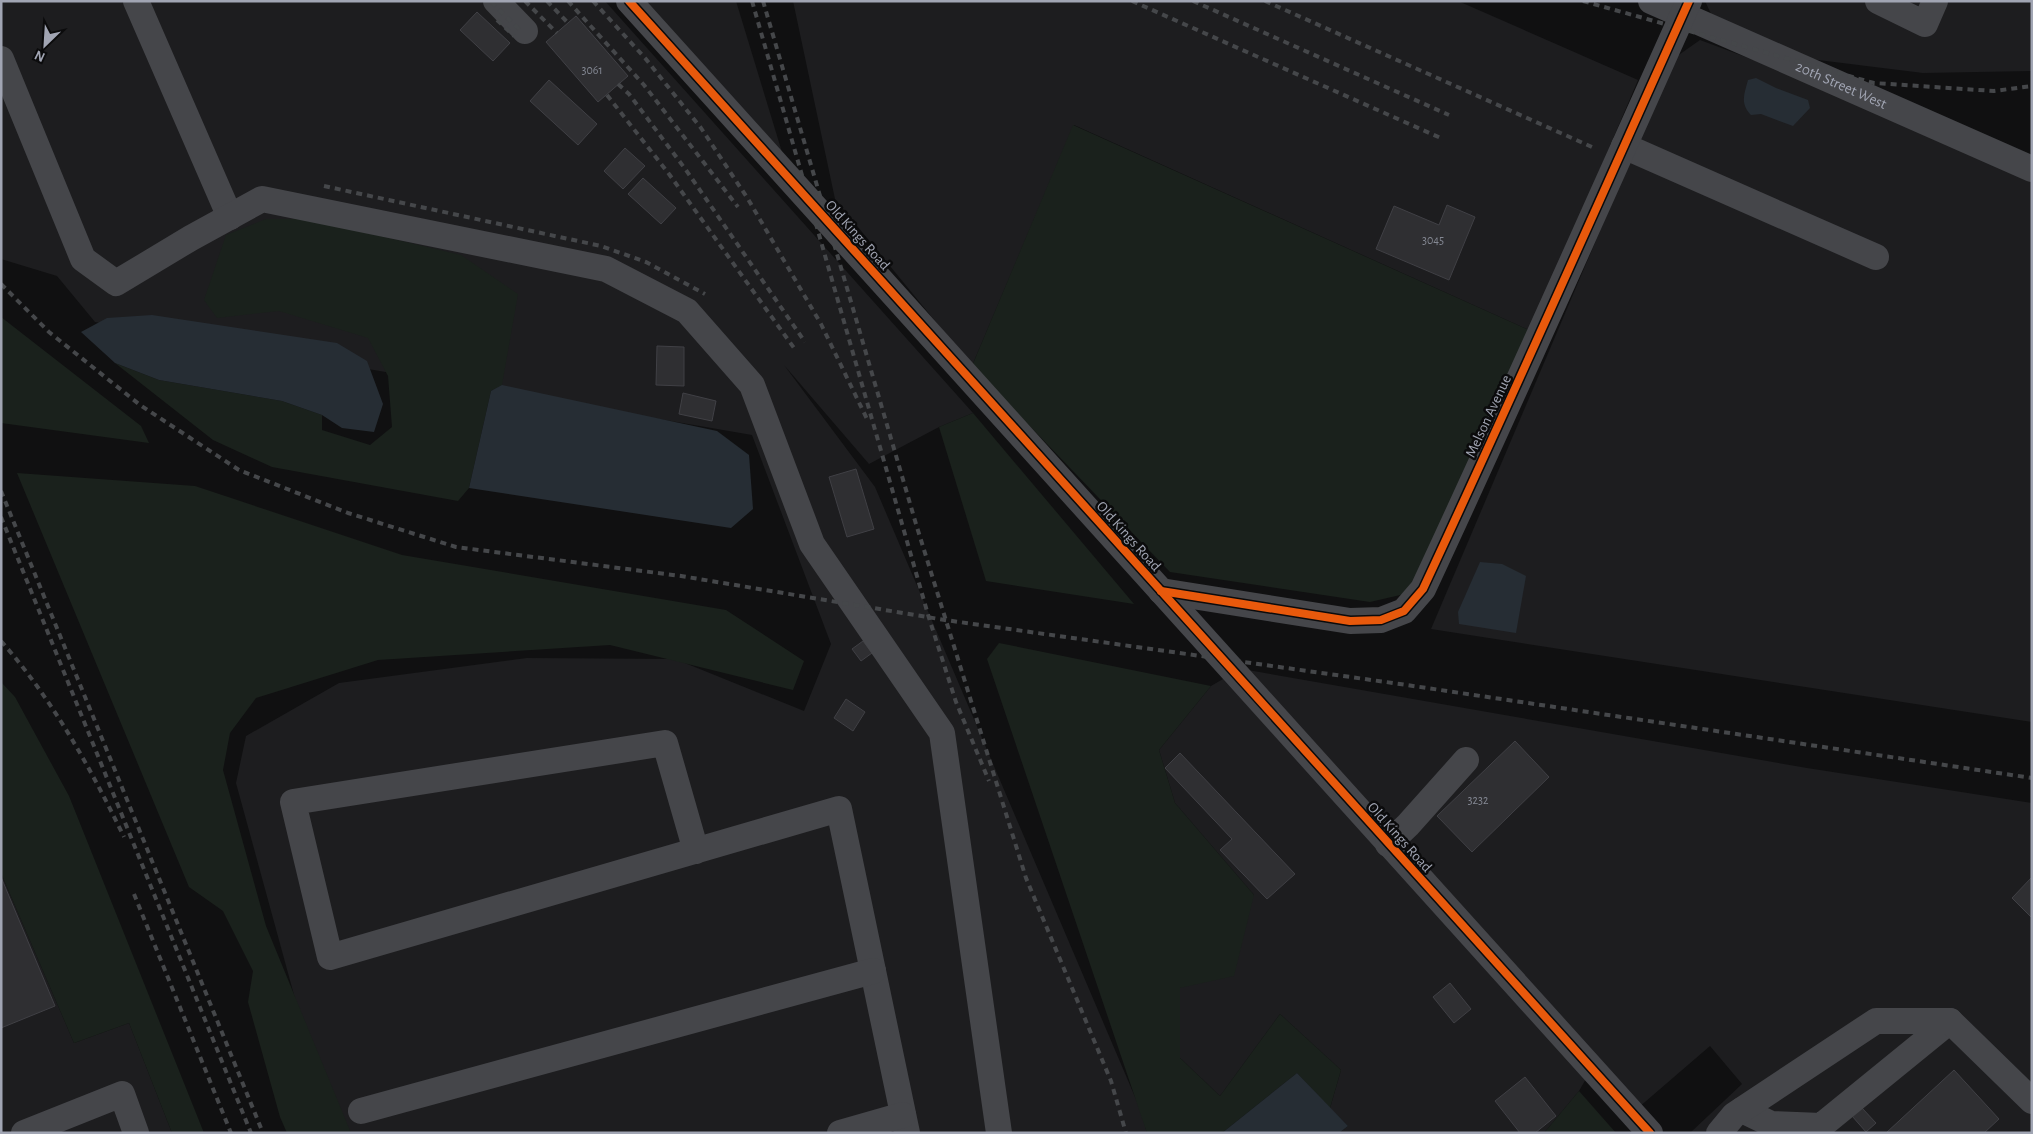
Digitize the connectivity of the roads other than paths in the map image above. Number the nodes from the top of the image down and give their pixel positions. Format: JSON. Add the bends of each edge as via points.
{"nodes":[{"id":1,"x":136,"y":1,"type":"edge"},
{"id":2,"x":496,"y":1,"type":"edge"},
{"id":3,"x":628,"y":1,"type":"edge"},
{"id":4,"x":1651,"y":1,"type":"edge"},
{"id":5,"x":1878,"y":1,"type":"edge"},
{"id":6,"x":1935,"y":1,"type":"edge"},
{"id":7,"x":1686,"y":8,"type":"edge"},
{"id":8,"x":525,"y":31,"type":"dead end"},
{"id":9,"x":1,"y":60,"type":"edge"},
{"id":10,"x":1624,"y":146,"type":"junction"},
{"id":11,"x":2032,"y":169,"type":"edge"},
{"id":12,"x":230,"y":216,"type":"junction"},
{"id":13,"x":1876,"y":257,"type":"dead end"},
{"id":14,"x":1161,"y":591,"type":"junction"},
{"id":15,"x":1466,"y":760,"type":"dead end"},
{"id":16,"x":1388,"y":844,"type":"junction"},
{"id":17,"x":696,"y":851,"type":"junction"},
{"id":18,"x":873,"y":971,"type":"junction"},
{"id":19,"x":1950,"y":1021,"type":"junction"},
{"id":20,"x":2032,"y":1101,"type":"edge"},
{"id":21,"x":1742,"y":1110,"type":"junction"},
{"id":22,"x":361,"y":1111,"type":"dead end"},
{"id":23,"x":905,"y":1124,"type":"edge"},
{"id":24,"x":24,"y":1133,"type":"edge"},
{"id":25,"x":136,"y":1133,"type":"edge"},
{"id":26,"x":840,"y":1133,"type":"edge"},
{"id":27,"x":999,"y":1133,"type":"edge"},
{"id":28,"x":1650,"y":1133,"type":"edge"},
{"id":29,"x":1719,"y":1133,"type":"edge"}],
"edges":[{"from":1,"to":12,"type":"street"},
{"from":2,"to":8,"type":"street"},
{"from":3,"to":14,"type":"street","name":"Old Kings Road"},
{"from":4,"to":7,"type":"street","name":"20th Street West"},
{"from":5,"to":6,"type":"street","via":[[1924,24]]},
{"from":7,"to":10,"type":"street","name":"Melson Avenue"},
{"from":7,"to":11,"type":"street","name":"20th Street West"},
{"from":9,"to":12,"type":"street","via":[[83,259],[116,283]]},
{"from":10,"to":13,"type":"street"},
{"from":10,"to":14,"type":"street","name":"Melson Avenue","via":[[1424,589],[1404,611],[1381,620],[1350,621]]},
{"from":12,"to":27,"type":"street","via":[[262,199],[606,269],[687,311],[752,385],[812,544],[942,733]]},
{"from":14,"to":16,"type":"street","name":"Old Kings Road"},
{"from":15,"to":16,"type":"street"},
{"from":16,"to":28,"type":"street","name":"Old Kings Road"},
{"from":17,"to":17,"type":"street","via":[[330,957],[293,802],[665,743]]},
{"from":17,"to":18,"type":"street","via":[[839,809]]},
{"from":18,"to":22,"type":"street"},
{"from":18,"to":23,"type":"street"},
{"from":19,"to":20,"type":"street"},
{"from":19,"to":21,"type":"street","via":[[1876,1021]]},
{"from":19,"to":21,"type":"street","via":[[1821,1126],[1771,1124]]},
{"from":21,"to":29,"type":"street"},
{"from":23,"to":26,"type":"street"},
{"from":24,"to":25,"type":"street","via":[[122,1094]]}]}
